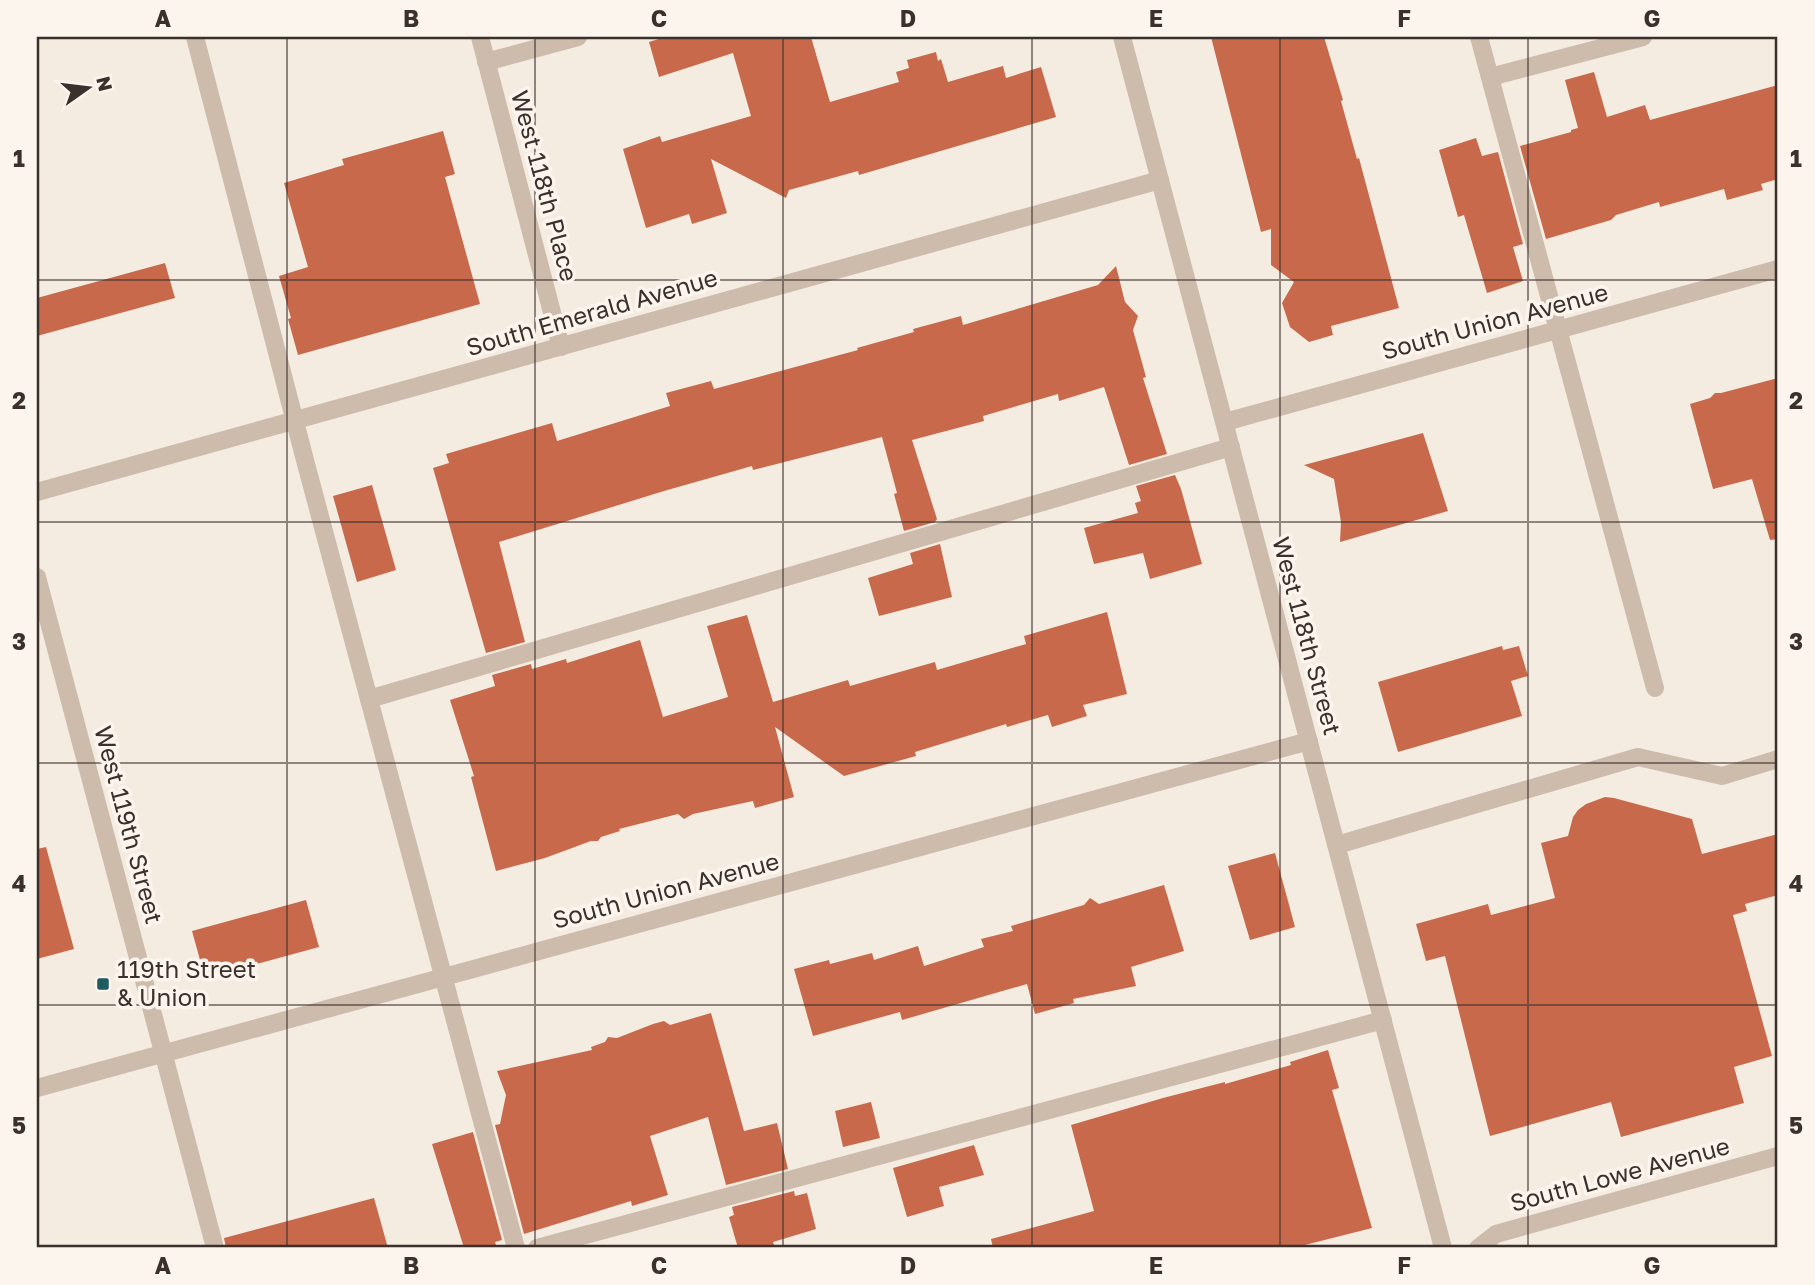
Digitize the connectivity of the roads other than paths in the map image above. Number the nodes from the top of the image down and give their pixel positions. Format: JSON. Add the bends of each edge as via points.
{"nodes":[{"id":1,"x":195,"y":37,"type":"edge"},
{"id":2,"x":480,"y":37,"type":"edge"},
{"id":3,"x":578,"y":37,"type":"edge"},
{"id":4,"x":1122,"y":37,"type":"edge"},
{"id":5,"x":1479,"y":37,"type":"edge"},
{"id":6,"x":1643,"y":37,"type":"edge"},
{"id":7,"x":486,"y":62,"type":"junction"},
{"id":8,"x":1490,"y":77,"type":"junction"},
{"id":9,"x":1160,"y":180,"type":"junction"},
{"id":10,"x":1778,"y":269,"type":"edge"},
{"id":11,"x":1558,"y":330,"type":"junction"},
{"id":12,"x":561,"y":347,"type":"junction"},
{"id":13,"x":295,"y":421,"type":"junction"},
{"id":14,"x":1225,"y":422,"type":"junction"},
{"id":15,"x":1231,"y":447,"type":"junction"},
{"id":16,"x":37,"y":492,"type":"edge"},
{"id":17,"x":37,"y":577,"type":"edge"},
{"id":18,"x":1656,"y":688,"type":"dead end"},
{"id":19,"x":369,"y":699,"type":"junction"},
{"id":20,"x":1309,"y":741,"type":"junction"},
{"id":21,"x":1778,"y":760,"type":"edge"},
{"id":22,"x":1336,"y":845,"type":"junction"},
{"id":23,"x":444,"y":977,"type":"junction"},
{"id":24,"x":1383,"y":1020,"type":"junction"},
{"id":25,"x":163,"y":1054,"type":"junction"},
{"id":26,"x":37,"y":1088,"type":"edge"},
{"id":27,"x":1778,"y":1156,"type":"edge"},
{"id":28,"x":215,"y":1248,"type":"edge"},
{"id":29,"x":516,"y":1248,"type":"edge"},
{"id":30,"x":537,"y":1248,"type":"edge"},
{"id":31,"x":1443,"y":1248,"type":"edge"},
{"id":32,"x":1478,"y":1248,"type":"edge"}],
"edges":[{"from":1,"to":13,"type":"street"},
{"from":2,"to":7,"type":"street","name":"West 118th Place"},
{"from":3,"to":7,"type":"street"},
{"from":4,"to":9,"type":"street","name":"West 118th Street"},
{"from":5,"to":8,"type":"street"},
{"from":6,"to":8,"type":"street"},
{"from":7,"to":12,"type":"street","name":"West 118th Place"},
{"from":8,"to":11,"type":"street"},
{"from":9,"to":12,"type":"street","name":"South Emerald Avenue"},
{"from":9,"to":14,"type":"street","name":"West 118th Street"},
{"from":10,"to":11,"type":"street","name":"South Union Avenue"},
{"from":11,"to":14,"type":"street","name":"South Union Avenue"},
{"from":11,"to":18,"type":"street"},
{"from":12,"to":13,"type":"street","name":"South Emerald Avenue"},
{"from":13,"to":16,"type":"street","name":"South Emerald Avenue"},
{"from":13,"to":19,"type":"street"},
{"from":14,"to":15,"type":"street","name":"West 118th Street"},
{"from":15,"to":19,"type":"street"},
{"from":15,"to":20,"type":"street","name":"West 118th Street"},
{"from":17,"to":25,"type":"street","name":"West 119th Street"},
{"from":19,"to":23,"type":"street"},
{"from":20,"to":22,"type":"street","name":"West 118th Street"},
{"from":20,"to":23,"type":"street","name":"South Union Avenue"},
{"from":21,"to":22,"type":"street","via":[[1722,776],[1638,758]]},
{"from":22,"to":24,"type":"street","name":"West 118th Street"},
{"from":23,"to":25,"type":"street","name":"South Union Avenue"},
{"from":23,"to":29,"type":"street"},
{"from":24,"to":30,"type":"street"},
{"from":24,"to":31,"type":"street","name":"West 118th Street"},
{"from":25,"to":26,"type":"street","name":"South Union Avenue"},
{"from":25,"to":28,"type":"street","name":"West 119th Street"},
{"from":27,"to":32,"type":"street","name":"South Lowe Avenue","via":[[1496,1234]]}]}
